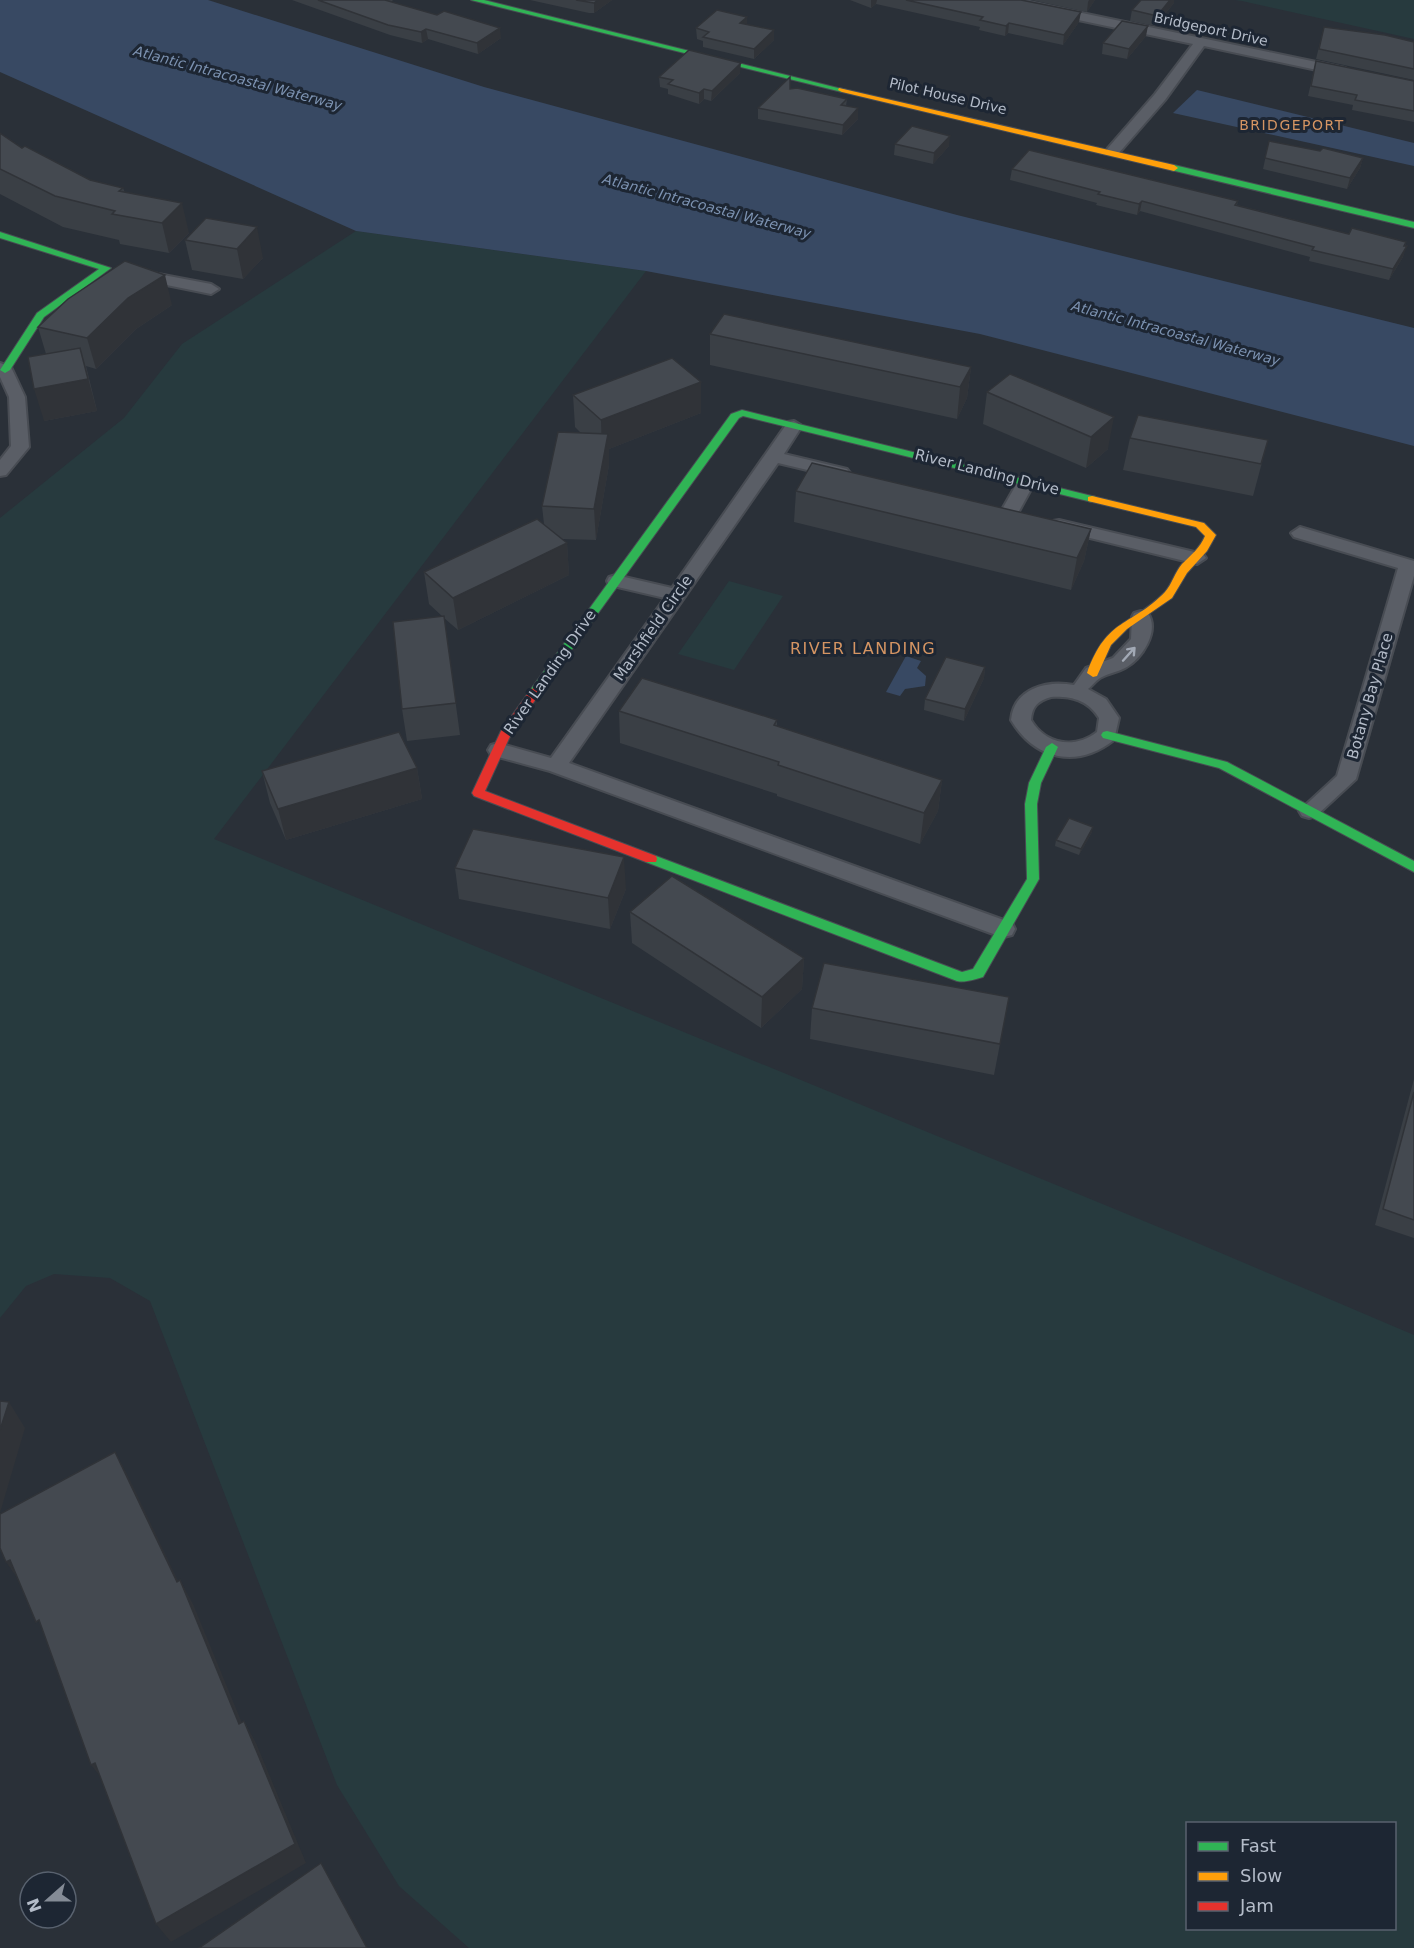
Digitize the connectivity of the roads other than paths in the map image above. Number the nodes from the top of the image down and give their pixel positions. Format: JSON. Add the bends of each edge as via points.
{"nodes":[{"id":1,"x":475,"y":0,"type":"edge"},
{"id":2,"x":1002,"y":0,"type":"edge"},
{"id":3,"x":1200,"y":43,"type":"junction"},
{"id":4,"x":1358,"y":75,"type":"edge"},
{"id":5,"x":1113,"y":151,"type":"junction"},
{"id":6,"x":1414,"y":225,"type":"edge"},
{"id":7,"x":0,"y":236,"type":"edge"},
{"id":8,"x":106,"y":268,"type":"junction"},
{"id":9,"x":211,"y":289,"type":"dead end"},
{"id":10,"x":3,"y":369,"type":"edge"},
{"id":11,"x":794,"y":426,"type":"junction"},
{"id":12,"x":774,"y":457,"type":"junction"},
{"id":13,"x":0,"y":471,"type":"edge"},
{"id":14,"x":863,"y":478,"type":"edge"},
{"id":15,"x":1026,"y":482,"type":"junction"},
{"id":16,"x":986,"y":508,"type":"edge"},
{"id":17,"x":1009,"y":513,"type":"junction"},
{"id":18,"x":1300,"y":534,"type":"dead end"},
{"id":19,"x":1197,"y":558,"type":"junction"},
{"id":20,"x":1411,"y":566,"type":"edge"},
{"id":21,"x":616,"y":581,"type":"junction"},
{"id":22,"x":677,"y":595,"type":"junction"},
{"id":23,"x":1141,"y":617,"type":"joint"},
{"id":24,"x":1075,"y":691,"type":"junction"},
{"id":25,"x":1107,"y":735,"type":"junction"},
{"id":26,"x":1052,"y":747,"type":"junction"},
{"id":27,"x":498,"y":750,"type":"junction"},
{"id":28,"x":556,"y":766,"type":"junction"},
{"id":29,"x":1309,"y":811,"type":"junction"},
{"id":30,"x":1414,"y":867,"type":"edge"},
{"id":31,"x":1004,"y":929,"type":"junction"}],
"edges":[{"from":1,"to":5,"type":"street","name":"Pilot House Drive"},
{"from":2,"to":3,"type":"street","name":"Bridgeport Drive"},
{"from":3,"to":4,"type":"street","name":"Bridgeport Drive"},
{"from":3,"to":5,"type":"street","via":[[1160,98]]},
{"from":5,"to":6,"type":"street","name":"Pilot House Drive"},
{"from":7,"to":8,"type":"street"},
{"from":8,"to":9,"type":"street"},
{"from":8,"to":10,"type":"street","via":[[40,315]]},
{"from":10,"to":13,"type":"street","via":[[17,397],[20,447]]},
{"from":11,"to":12,"type":"street","name":"Marshfield Circle"},
{"from":11,"to":15,"type":"street","name":"River Landing Drive"},
{"from":11,"to":21,"type":"street","name":"River Landing Drive","via":[[742,413],[735,416]]},
{"from":12,"to":14,"type":"street"},
{"from":12,"to":22,"type":"street","name":"Marshfield Circle"},
{"from":15,"to":17,"type":"street"},
{"from":15,"to":19,"type":"street","name":"River Landing Drive","via":[[1200,525],[1211,535]]},
{"from":16,"to":17,"type":"street"},
{"from":17,"to":19,"type":"street"},
{"from":18,"to":20,"type":"street"},
{"from":19,"to":23,"type":"street","name":"River Landing Drive","via":[[1170,593]]},
{"from":20,"to":29,"type":"street","name":"Botany Bay Place","via":[[1346,779]]},
{"from":21,"to":22,"type":"street"},
{"from":21,"to":27,"type":"street","name":"River Landing Drive","via":[[507,731]]},
{"from":22,"to":28,"type":"street","name":"Marshfield Circle"},
{"from":23,"to":24,"type":"street","name":"River Landing Drive","via":[[1141,640],[1120,663],[1093,673]]},
{"from":24,"to":25,"type":"street","via":[[1105,709],[1110,726]]},
{"from":24,"to":26,"type":"street","via":[[1050,690],[1024,704],[1024,729]]},
{"from":25,"to":26,"type":"street","via":[[1078,750]]},
{"from":25,"to":29,"type":"street","via":[[1223,765]]},
{"from":26,"to":31,"type":"street","name":"River Landing Drive","via":[[1035,783],[1031,804],[1033,879]]},
{"from":27,"to":28,"type":"street"},
{"from":27,"to":31,"type":"street","name":"River Landing Drive","via":[[478,793],[962,977],[978,973]]},
{"from":28,"to":31,"type":"street"},
{"from":29,"to":30,"type":"street"}]}
